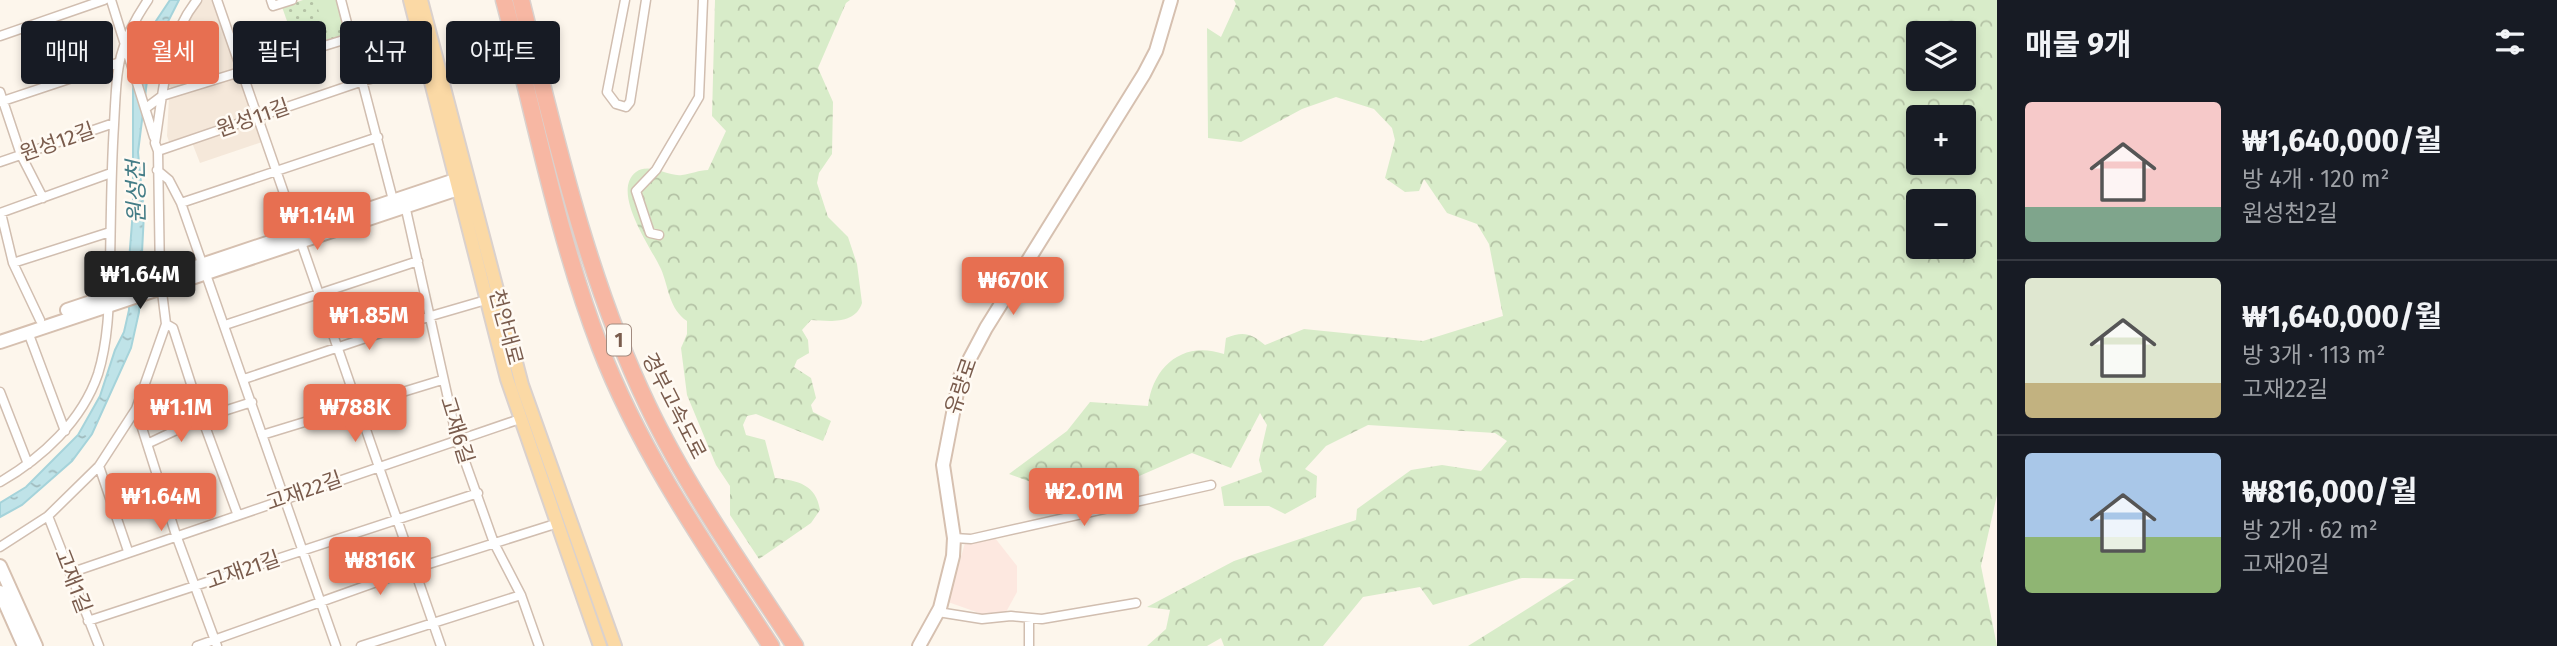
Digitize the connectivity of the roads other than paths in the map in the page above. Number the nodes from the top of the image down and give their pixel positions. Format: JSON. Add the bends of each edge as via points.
{"nodes":[{"id":1,"x":104,"y":0,"type":"edge"},
{"id":2,"x":111,"y":0,"type":"edge"},
{"id":3,"x":148,"y":0,"type":"edge"},
{"id":4,"x":197,"y":0,"type":"edge"},
{"id":5,"x":217,"y":0,"type":"edge"},
{"id":6,"x":271,"y":0,"type":"edge"},
{"id":7,"x":292,"y":0,"type":"edge"},
{"id":8,"x":341,"y":0,"type":"edge"},
{"id":9,"x":410,"y":0,"type":"edge"},
{"id":10,"x":421,"y":0,"type":"edge"},
{"id":11,"x":504,"y":0,"type":"edge"},
{"id":12,"x":521,"y":0,"type":"edge"},
{"id":13,"x":625,"y":0,"type":"edge"},
{"id":14,"x":646,"y":0,"type":"edge"},
{"id":15,"x":703,"y":0,"type":"edge"},
{"id":16,"x":1171,"y":0,"type":"edge"},
{"id":17,"x":346,"y":21,"type":"edge"},
{"id":18,"x":416,"y":21,"type":"edge"},
{"id":19,"x":0,"y":36,"type":"edge"},
{"id":20,"x":124,"y":40,"type":"junction"},
{"id":21,"x":233,"y":41,"type":"edge"},
{"id":22,"x":117,"y":62,"type":"junction"},
{"id":23,"x":233,"y":73,"type":"edge"},
{"id":24,"x":432,"y":77,"type":"edge"},
{"id":25,"x":249,"y":84,"type":"edge"},
{"id":26,"x":354,"y":84,"type":"edge"},
{"id":27,"x":364,"y":84,"type":"edge"},
{"id":28,"x":162,"y":96,"type":"junction"},
{"id":29,"x":1,"y":98,"type":"edge"},
{"id":30,"x":146,"y":108,"type":"junction"},
{"id":31,"x":259,"y":116,"type":"junction"},
{"id":32,"x":114,"y":122,"type":"junction"},
{"id":33,"x":378,"y":137,"type":"junction"},
{"id":34,"x":157,"y":147,"type":"junction"},
{"id":35,"x":21,"y":155,"type":"junction"},
{"id":36,"x":0,"y":162,"type":"edge"},
{"id":37,"x":277,"y":169,"type":"junction"},
{"id":38,"x":157,"y":170,"type":"junction"},
{"id":39,"x":111,"y":173,"type":"junction"},
{"id":40,"x":463,"y":182,"type":"junction"},
{"id":41,"x":43,"y":198,"type":"junction"},
{"id":42,"x":399,"y":202,"type":"junction"},
{"id":43,"x":181,"y":203,"type":"junction"},
{"id":44,"x":1,"y":213,"type":"edge"},
{"id":45,"x":110,"y":232,"type":"junction"},
{"id":46,"x":659,"y":235,"type":"dead end"},
{"id":47,"x":300,"y":236,"type":"junction"},
{"id":48,"x":418,"y":261,"type":"junction"},
{"id":49,"x":13,"y":263,"type":"junction"},
{"id":50,"x":205,"y":267,"type":"junction"},
{"id":51,"x":158,"y":282,"type":"junction"},
{"id":52,"x":320,"y":293,"type":"junction"},
{"id":53,"x":111,"y":298,"type":"junction"},
{"id":54,"x":486,"y":300,"type":"junction"},
{"id":55,"x":431,"y":316,"type":"junction"},
{"id":56,"x":40,"y":320,"type":"junction"},
{"id":57,"x":166,"y":324,"type":"junction"},
{"id":58,"x":225,"y":325,"type":"junction"},
{"id":59,"x":0,"y":332,"type":"edge"},
{"id":60,"x":29,"y":332,"type":"junction"},
{"id":61,"x":0,"y":342,"type":"edge"},
{"id":62,"x":339,"y":347,"type":"junction"},
{"id":63,"x":244,"y":379,"type":"junction"},
{"id":64,"x":442,"y":380,"type":"junction"},
{"id":65,"x":0,"y":392,"type":"edge"},
{"id":66,"x":252,"y":402,"type":"junction"},
{"id":67,"x":358,"y":405,"type":"junction"},
{"id":68,"x":136,"y":409,"type":"junction"},
{"id":69,"x":202,"y":418,"type":"junction"},
{"id":70,"x":520,"y":419,"type":"junction"},
{"id":71,"x":65,"y":431,"type":"junction"},
{"id":72,"x":262,"y":435,"type":"junction"},
{"id":73,"x":457,"y":439,"type":"junction"},
{"id":74,"x":149,"y":443,"type":"junction"},
{"id":75,"x":28,"y":464,"type":"junction"},
{"id":76,"x":99,"y":466,"type":"junction"},
{"id":77,"x":378,"y":466,"type":"junction"},
{"id":78,"x":0,"y":482,"type":"edge"},
{"id":79,"x":1211,"y":485,"type":"dead end"},
{"id":80,"x":478,"y":494,"type":"junction"},
{"id":81,"x":286,"y":497,"type":"junction"},
{"id":82,"x":237,"y":513,"type":"junction"},
{"id":83,"x":48,"y":516,"type":"junction"},
{"id":84,"x":396,"y":519,"type":"junction"},
{"id":85,"x":555,"y":524,"type":"junction"},
{"id":86,"x":176,"y":535,"type":"junction"},
{"id":87,"x":954,"y":538,"type":"junction"},
{"id":88,"x":494,"y":543,"type":"junction"},
{"id":89,"x":0,"y":547,"type":"edge"},
{"id":90,"x":303,"y":549,"type":"junction"},
{"id":91,"x":128,"y":551,"type":"junction"},
{"id":92,"x":0,"y":566,"type":"edge"},
{"id":93,"x":413,"y":569,"type":"junction"},
{"id":94,"x":70,"y":573,"type":"junction"},
{"id":95,"x":195,"y":586,"type":"junction"},
{"id":96,"x":0,"y":592,"type":"edge"},
{"id":97,"x":521,"y":594,"type":"junction"},
{"id":98,"x":321,"y":603,"type":"junction"},
{"id":99,"x":1136,"y":603,"type":"dead end"},
{"id":100,"x":938,"y":612,"type":"junction"},
{"id":101,"x":1029,"y":619,"type":"junction"},
{"id":102,"x":88,"y":621,"type":"junction"},
{"id":103,"x":432,"y":623,"type":"junction"},
{"id":104,"x":216,"y":643,"type":"edge"},
{"id":105,"x":24,"y":646,"type":"edge"},
{"id":106,"x":36,"y":646,"type":"edge"},
{"id":107,"x":99,"y":646,"type":"edge"},
{"id":108,"x":197,"y":646,"type":"edge"},
{"id":109,"x":335,"y":646,"type":"edge"},
{"id":110,"x":361,"y":646,"type":"edge"},
{"id":111,"x":441,"y":646,"type":"edge"},
{"id":112,"x":537,"y":646,"type":"edge"},
{"id":113,"x":600,"y":646,"type":"edge"},
{"id":114,"x":615,"y":646,"type":"edge"},
{"id":115,"x":771,"y":646,"type":"edge"},
{"id":116,"x":795,"y":646,"type":"edge"},
{"id":117,"x":919,"y":646,"type":"edge"},
{"id":118,"x":1029,"y":646,"type":"edge"}],
"edges":[{"from":1,"to":19,"type":"street"},
{"from":2,"to":20,"type":"street"},
{"from":3,"to":20,"type":"street"},
{"from":4,"to":28,"type":"street","via":[[178,32]]},
{"from":5,"to":21,"type":"street"},
{"from":6,"to":7,"type":"street","via":[[274,6]]},
{"from":8,"to":17,"type":"street","name":"고재6길"},
{"from":9,"to":18,"type":"main road","name":"천안대로"},
{"from":10,"to":40,"type":"main road","name":"천안대로"},
{"from":11,"to":115,"type":"highway","name":"경부고속도로","number":"1","via":[[561,226],[600,348],[655,461]]},
{"from":12,"to":116,"type":"highway","name":"경부고속도로","number":"1","via":[[580,219],[621,345],[682,470]]},
{"from":13,"to":14,"type":"street","via":[[607,92],[616,104],[626,107]]},
{"from":15,"to":46,"type":"street","via":[[699,97],[656,170],[636,191],[645,225],[650,233]]},
{"from":16,"to":87,"type":"street","name":"유량로","via":[[1144,75],[960,377],[943,465]]},
{"from":20,"to":22,"type":"street"},
{"from":20,"to":30,"type":"street"},
{"from":22,"to":29,"type":"street"},
{"from":22,"to":32,"type":"street"},
{"from":23,"to":28,"type":"street"},
{"from":24,"to":40,"type":"main road","name":"천안대로"},
{"from":25,"to":31,"type":"street"},
{"from":26,"to":31,"type":"street","name":"원성11길"},
{"from":27,"to":33,"type":"street","name":"고재6길"},
{"from":28,"to":30,"type":"street"},
{"from":28,"to":34,"type":"street"},
{"from":29,"to":35,"type":"street"},
{"from":30,"to":34,"type":"street"},
{"from":31,"to":34,"type":"street","name":"원성11길"},
{"from":31,"to":37,"type":"street"},
{"from":32,"to":35,"type":"street","name":"원성12길"},
{"from":32,"to":39,"type":"street"},
{"from":33,"to":37,"type":"street"},
{"from":33,"to":42,"type":"street","name":"고재6길"},
{"from":34,"to":38,"type":"street"},
{"from":35,"to":36,"type":"street","name":"원성12길"},
{"from":35,"to":41,"type":"street"},
{"from":37,"to":43,"type":"street"},
{"from":37,"to":47,"type":"street"},
{"from":38,"to":43,"type":"street","via":[[169,180]]},
{"from":38,"to":51,"type":"street"},
{"from":39,"to":41,"type":"street"},
{"from":39,"to":45,"type":"street"},
{"from":40,"to":42,"type":"street"},
{"from":40,"to":54,"type":"main road","name":"천안대로"},
{"from":40,"to":114,"type":"main road","name":"천안대로","via":[[531,416]]},
{"from":41,"to":44,"type":"street"},
{"from":42,"to":47,"type":"street"},
{"from":42,"to":48,"type":"street","name":"고재6길"},
{"from":43,"to":50,"type":"street"},
{"from":44,"to":49,"type":"street"},
{"from":45,"to":49,"type":"street"},
{"from":45,"to":53,"type":"street"},
{"from":47,"to":50,"type":"street"},
{"from":47,"to":52,"type":"street"},
{"from":48,"to":52,"type":"street"},
{"from":48,"to":55,"type":"street","name":"고재6길"},
{"from":49,"to":56,"type":"street"},
{"from":50,"to":51,"type":"street"},
{"from":50,"to":58,"type":"street"},
{"from":51,"to":53,"type":"street"},
{"from":51,"to":57,"type":"street"},
{"from":52,"to":58,"type":"street"},
{"from":52,"to":62,"type":"street"},
{"from":53,"to":56,"type":"street"},
{"from":53,"to":60,"type":"street"},
{"from":53,"to":71,"type":"street","via":[[97,375]]},
{"from":54,"to":55,"type":"street"},
{"from":54,"to":70,"type":"main road","name":"천안대로"},
{"from":55,"to":62,"type":"street"},
{"from":55,"to":64,"type":"street","name":"고재6길"},
{"from":56,"to":59,"type":"street"},
{"from":57,"to":68,"type":"street"},
{"from":57,"to":69,"type":"street","via":[[173,328]]},
{"from":58,"to":63,"type":"street"},
{"from":60,"to":61,"type":"street"},
{"from":60,"to":71,"type":"street"},
{"from":62,"to":63,"type":"street"},
{"from":62,"to":67,"type":"street"},
{"from":63,"to":66,"type":"street"},
{"from":64,"to":67,"type":"street"},
{"from":64,"to":73,"type":"street","name":"고재6길"},
{"from":65,"to":75,"type":"street"},
{"from":66,"to":69,"type":"street"},
{"from":66,"to":72,"type":"street"},
{"from":67,"to":72,"type":"street"},
{"from":67,"to":77,"type":"street"},
{"from":68,"to":74,"type":"street"},
{"from":68,"to":76,"type":"street"},
{"from":69,"to":74,"type":"street"},
{"from":69,"to":82,"type":"street"},
{"from":70,"to":73,"type":"street","name":"고재22길"},
{"from":70,"to":85,"type":"main road","name":"천안대로"},
{"from":71,"to":75,"type":"street"},
{"from":72,"to":81,"type":"street"},
{"from":73,"to":77,"type":"street","name":"고재22길"},
{"from":73,"to":80,"type":"street","name":"고재6길"},
{"from":74,"to":86,"type":"street"},
{"from":75,"to":78,"type":"street"},
{"from":76,"to":83,"type":"street"},
{"from":76,"to":91,"type":"street"},
{"from":77,"to":81,"type":"street","name":"고재22길"},
{"from":77,"to":84,"type":"street"},
{"from":79,"to":87,"type":"street","via":[[971,539]]},
{"from":80,"to":84,"type":"street","name":"고재21길"},
{"from":80,"to":88,"type":"street","name":"고재6길"},
{"from":81,"to":82,"type":"street","name":"고재22길"},
{"from":81,"to":90,"type":"street"},
{"from":82,"to":86,"type":"street","name":"고재22길"},
{"from":83,"to":89,"type":"street"},
{"from":83,"to":94,"type":"street","name":"고재1길"},
{"from":84,"to":90,"type":"street","name":"고재21길"},
{"from":84,"to":93,"type":"street"},
{"from":85,"to":88,"type":"street"},
{"from":85,"to":113,"type":"main road","name":"천안대로"},
{"from":86,"to":91,"type":"street","name":"고재22길"},
{"from":86,"to":95,"type":"street"},
{"from":87,"to":100,"type":"street","name":"유량로","via":[[948,585]]},
{"from":88,"to":93,"type":"street"},
{"from":88,"to":97,"type":"street","name":"고재6길"},
{"from":90,"to":95,"type":"street","name":"고재21길"},
{"from":90,"to":98,"type":"street"},
{"from":91,"to":94,"type":"street","name":"고재22길"},
{"from":92,"to":106,"type":"street"},
{"from":93,"to":98,"type":"street"},
{"from":93,"to":103,"type":"street"},
{"from":94,"to":102,"type":"street","name":"고재1길"},
{"from":95,"to":102,"type":"street","name":"고재21길"},
{"from":95,"to":104,"type":"street"},
{"from":96,"to":105,"type":"street"},
{"from":97,"to":103,"type":"street"},
{"from":97,"to":112,"type":"street","name":"고재6길"},
{"from":98,"to":104,"type":"street"},
{"from":98,"to":109,"type":"street"},
{"from":99,"to":101,"type":"street"},
{"from":100,"to":101,"type":"street","via":[[982,619]]},
{"from":100,"to":117,"type":"street","name":"유량로"},
{"from":101,"to":118,"type":"street"},
{"from":102,"to":107,"type":"street","name":"고재1길"},
{"from":103,"to":110,"type":"street"},
{"from":103,"to":111,"type":"street"},
{"from":104,"to":108,"type":"street"}]}
